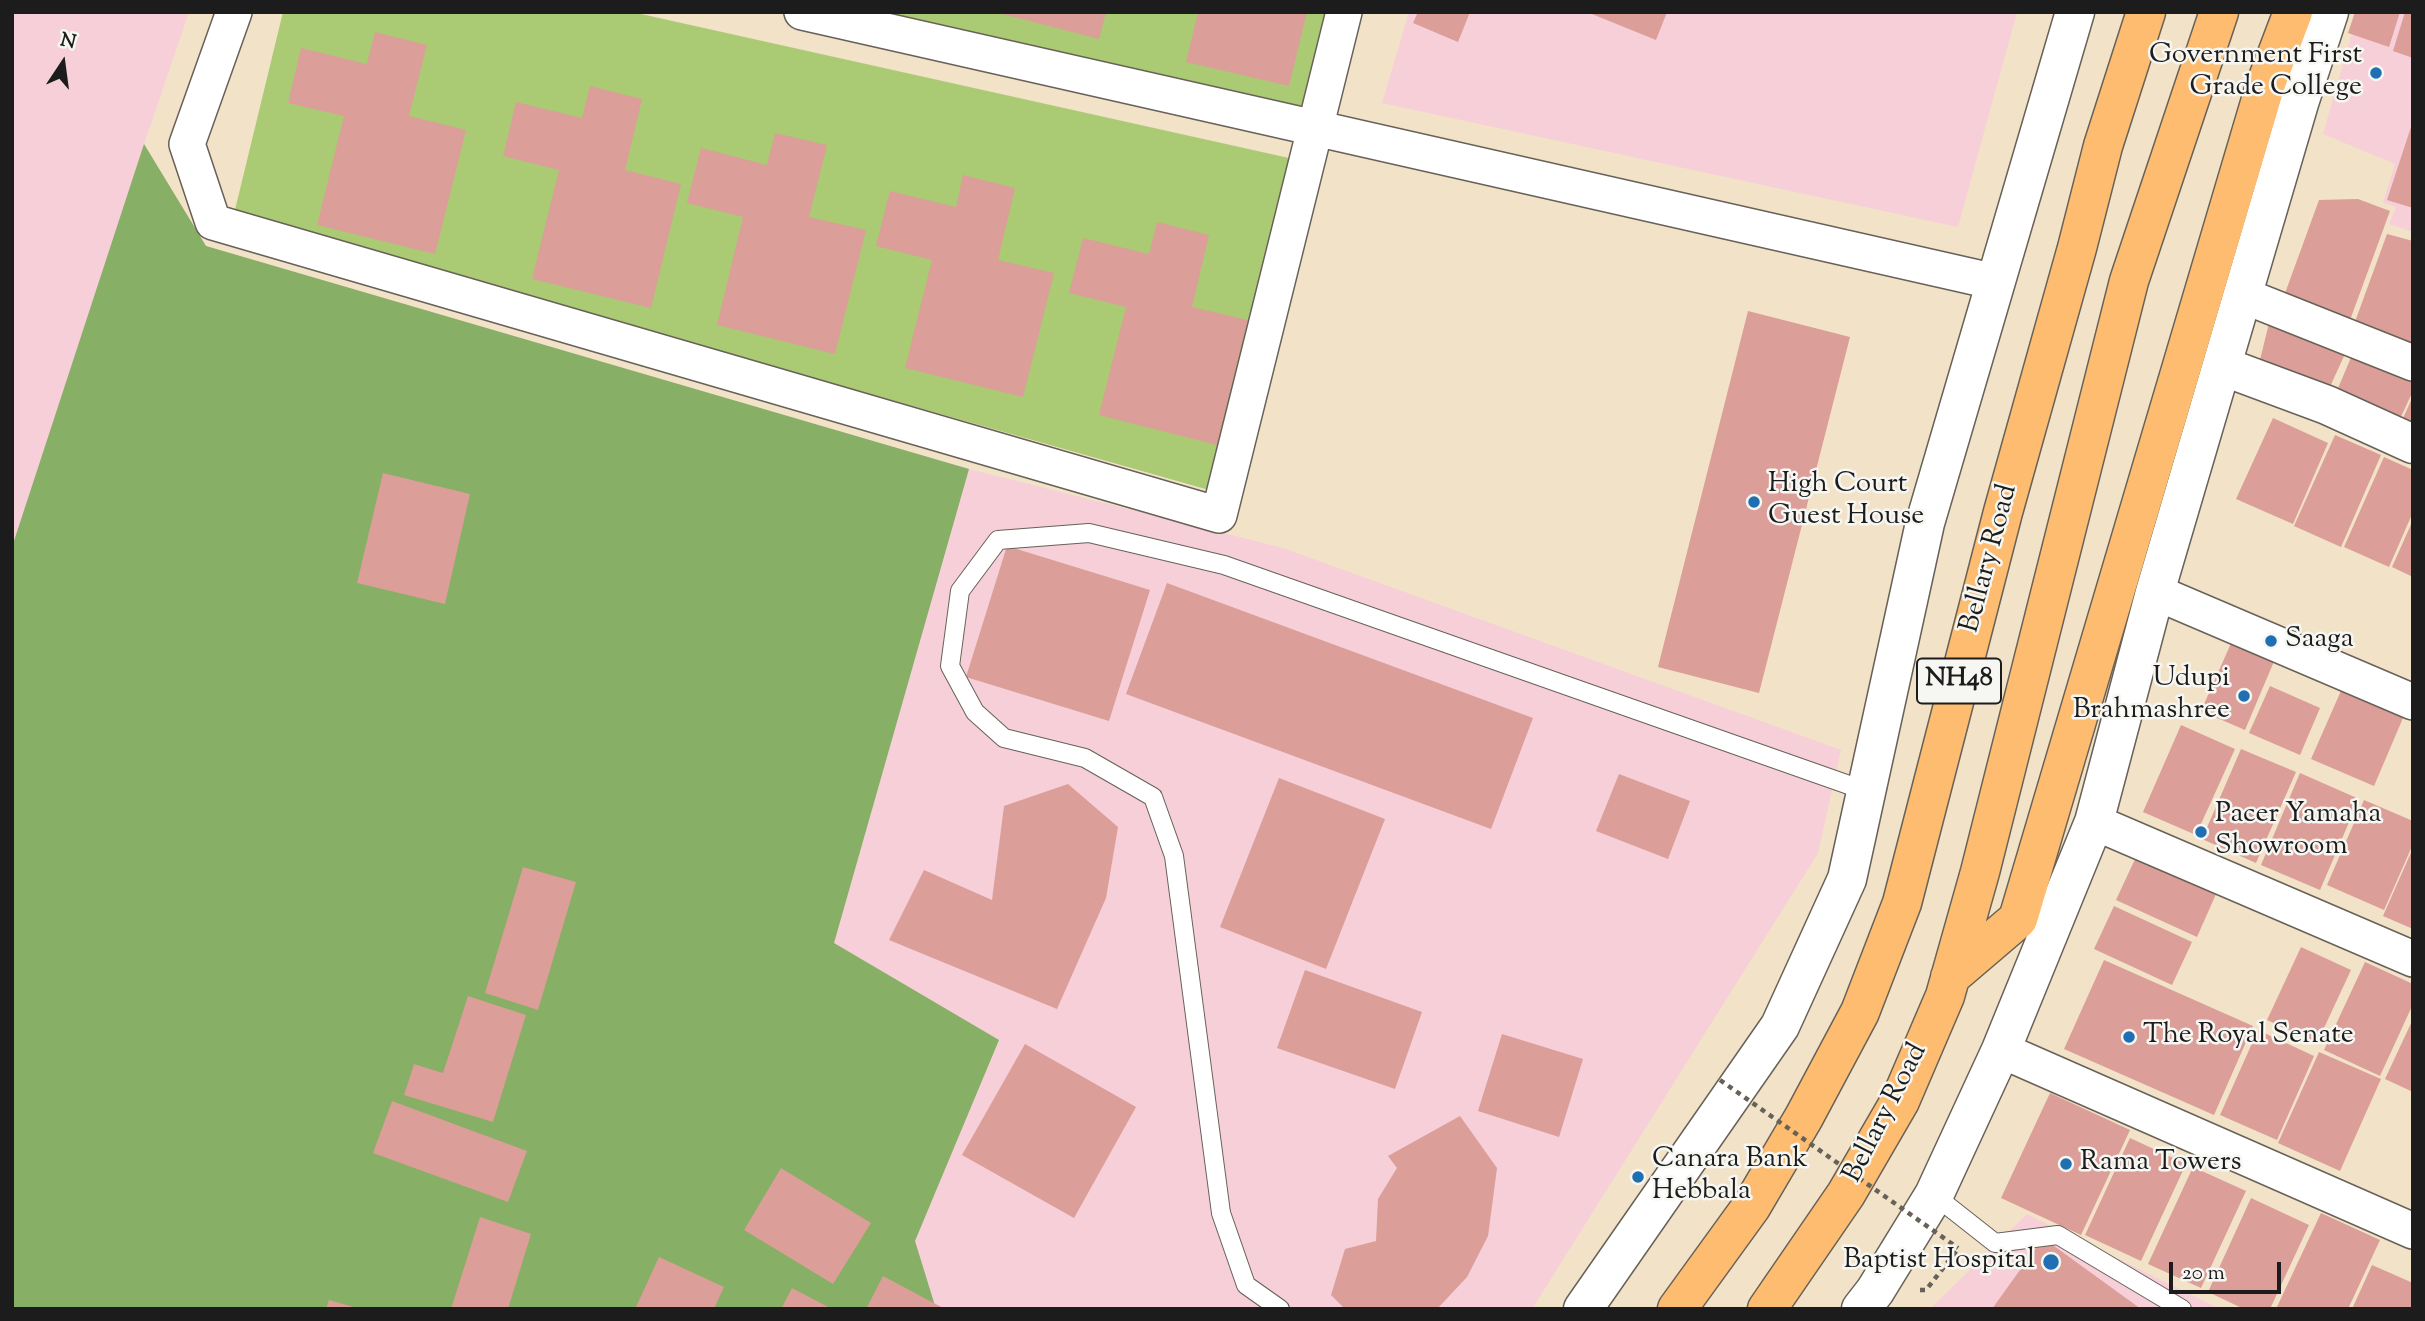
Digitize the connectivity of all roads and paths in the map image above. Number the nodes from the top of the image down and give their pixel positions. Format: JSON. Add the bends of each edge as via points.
{"nodes":[{"id":1,"x":234,"y":12,"type":"edge"},
{"id":2,"x":802,"y":12,"type":"edge"},
{"id":3,"x":1344,"y":12,"type":"edge"},
{"id":4,"x":2075,"y":12,"type":"edge"},
{"id":5,"x":2146,"y":12,"type":"edge"},
{"id":6,"x":2219,"y":12,"type":"edge"},
{"id":7,"x":2293,"y":12,"type":"edge"},
{"id":8,"x":2329,"y":12,"type":"edge"},
{"id":9,"x":1315,"y":128,"type":"junction"},
{"id":10,"x":1996,"y":282,"type":"junction"},
{"id":11,"x":2242,"y":295,"type":"junction"},
{"id":12,"x":2413,"y":363,"type":"edge"},
{"id":13,"x":2222,"y":366,"type":"junction"},
{"id":14,"x":2413,"y":444,"type":"edge"},
{"id":15,"x":2155,"y":592,"type":"junction"},
{"id":16,"x":2413,"y":702,"type":"edge"},
{"id":17,"x":1866,"y":791,"type":"junction"},
{"id":18,"x":2094,"y":822,"type":"junction"},
{"id":19,"x":2413,"y":959,"type":"edge"},
{"id":20,"x":1951,"y":977,"type":"junction"},
{"id":21,"x":2001,"y":1051,"type":"junction"},
{"id":22,"x":1720,"y":1080,"type":"dead end"},
{"id":23,"x":1934,"y":1195,"type":"junction"},
{"id":24,"x":2413,"y":1231,"type":"edge"},
{"id":25,"x":1926,"y":1290,"type":"dead end"},
{"id":26,"x":1280,"y":1309,"type":"edge"},
{"id":27,"x":1583,"y":1309,"type":"edge"},
{"id":28,"x":1677,"y":1309,"type":"edge"},
{"id":29,"x":1767,"y":1309,"type":"edge"},
{"id":30,"x":1861,"y":1309,"type":"edge"},
{"id":31,"x":2182,"y":1309,"type":"edge"}],
"edges":[{"from":1,"to":9,"type":"street","via":[[187,144],[213,222],[1219,515]]},
{"from":2,"to":9,"type":"street"},
{"from":3,"to":9,"type":"street"},
{"from":4,"to":10,"type":"street"},
{"from":5,"to":28,"type":"highway","name":"Bellary Road","number":"NH48","via":[[2104,146],[2003,512],[1902,903],[1860,1012],[1804,1117],[1751,1207]]},
{"from":6,"to":20,"type":"highway","name":"Bellary Road","number":"NH48","via":[[2129,281]]},
{"from":7,"to":20,"type":"highway","via":[[2265,86],[2018,919]]},
{"from":8,"to":11,"type":"street"},
{"from":9,"to":10,"type":"street"},
{"from":10,"to":17,"type":"street","via":[[1925,523]]},
{"from":11,"to":12,"type":"street"},
{"from":11,"to":13,"type":"street"},
{"from":13,"to":14,"type":"street","via":[[2327,405]]},
{"from":13,"to":15,"type":"street"},
{"from":15,"to":16,"type":"street"},
{"from":15,"to":18,"type":"street"},
{"from":17,"to":26,"type":"lane","via":[[1224,565],[1089,533],[998,540],[960,591],[950,666],[975,712],[1004,738],[1085,758],[1153,797],[1174,856],[1221,1213],[1246,1285]]},
{"from":17,"to":27,"type":"street","via":[[1847,879],[1780,1026]]},
{"from":18,"to":19,"type":"street"},
{"from":18,"to":21,"type":"street"},
{"from":20,"to":29,"type":"highway","name":"Bellary Road","number":"NH48","via":[[1900,1101],[1846,1194]]},
{"from":21,"to":23,"type":"street"},
{"from":21,"to":24,"type":"street"},
{"from":22,"to":25,"type":"path","bridge":true,"via":[[1958,1248]]},
{"from":23,"to":30,"type":"street"},
{"from":23,"to":31,"type":"lane","via":[[1995,1243],[2058,1235]]}]}
